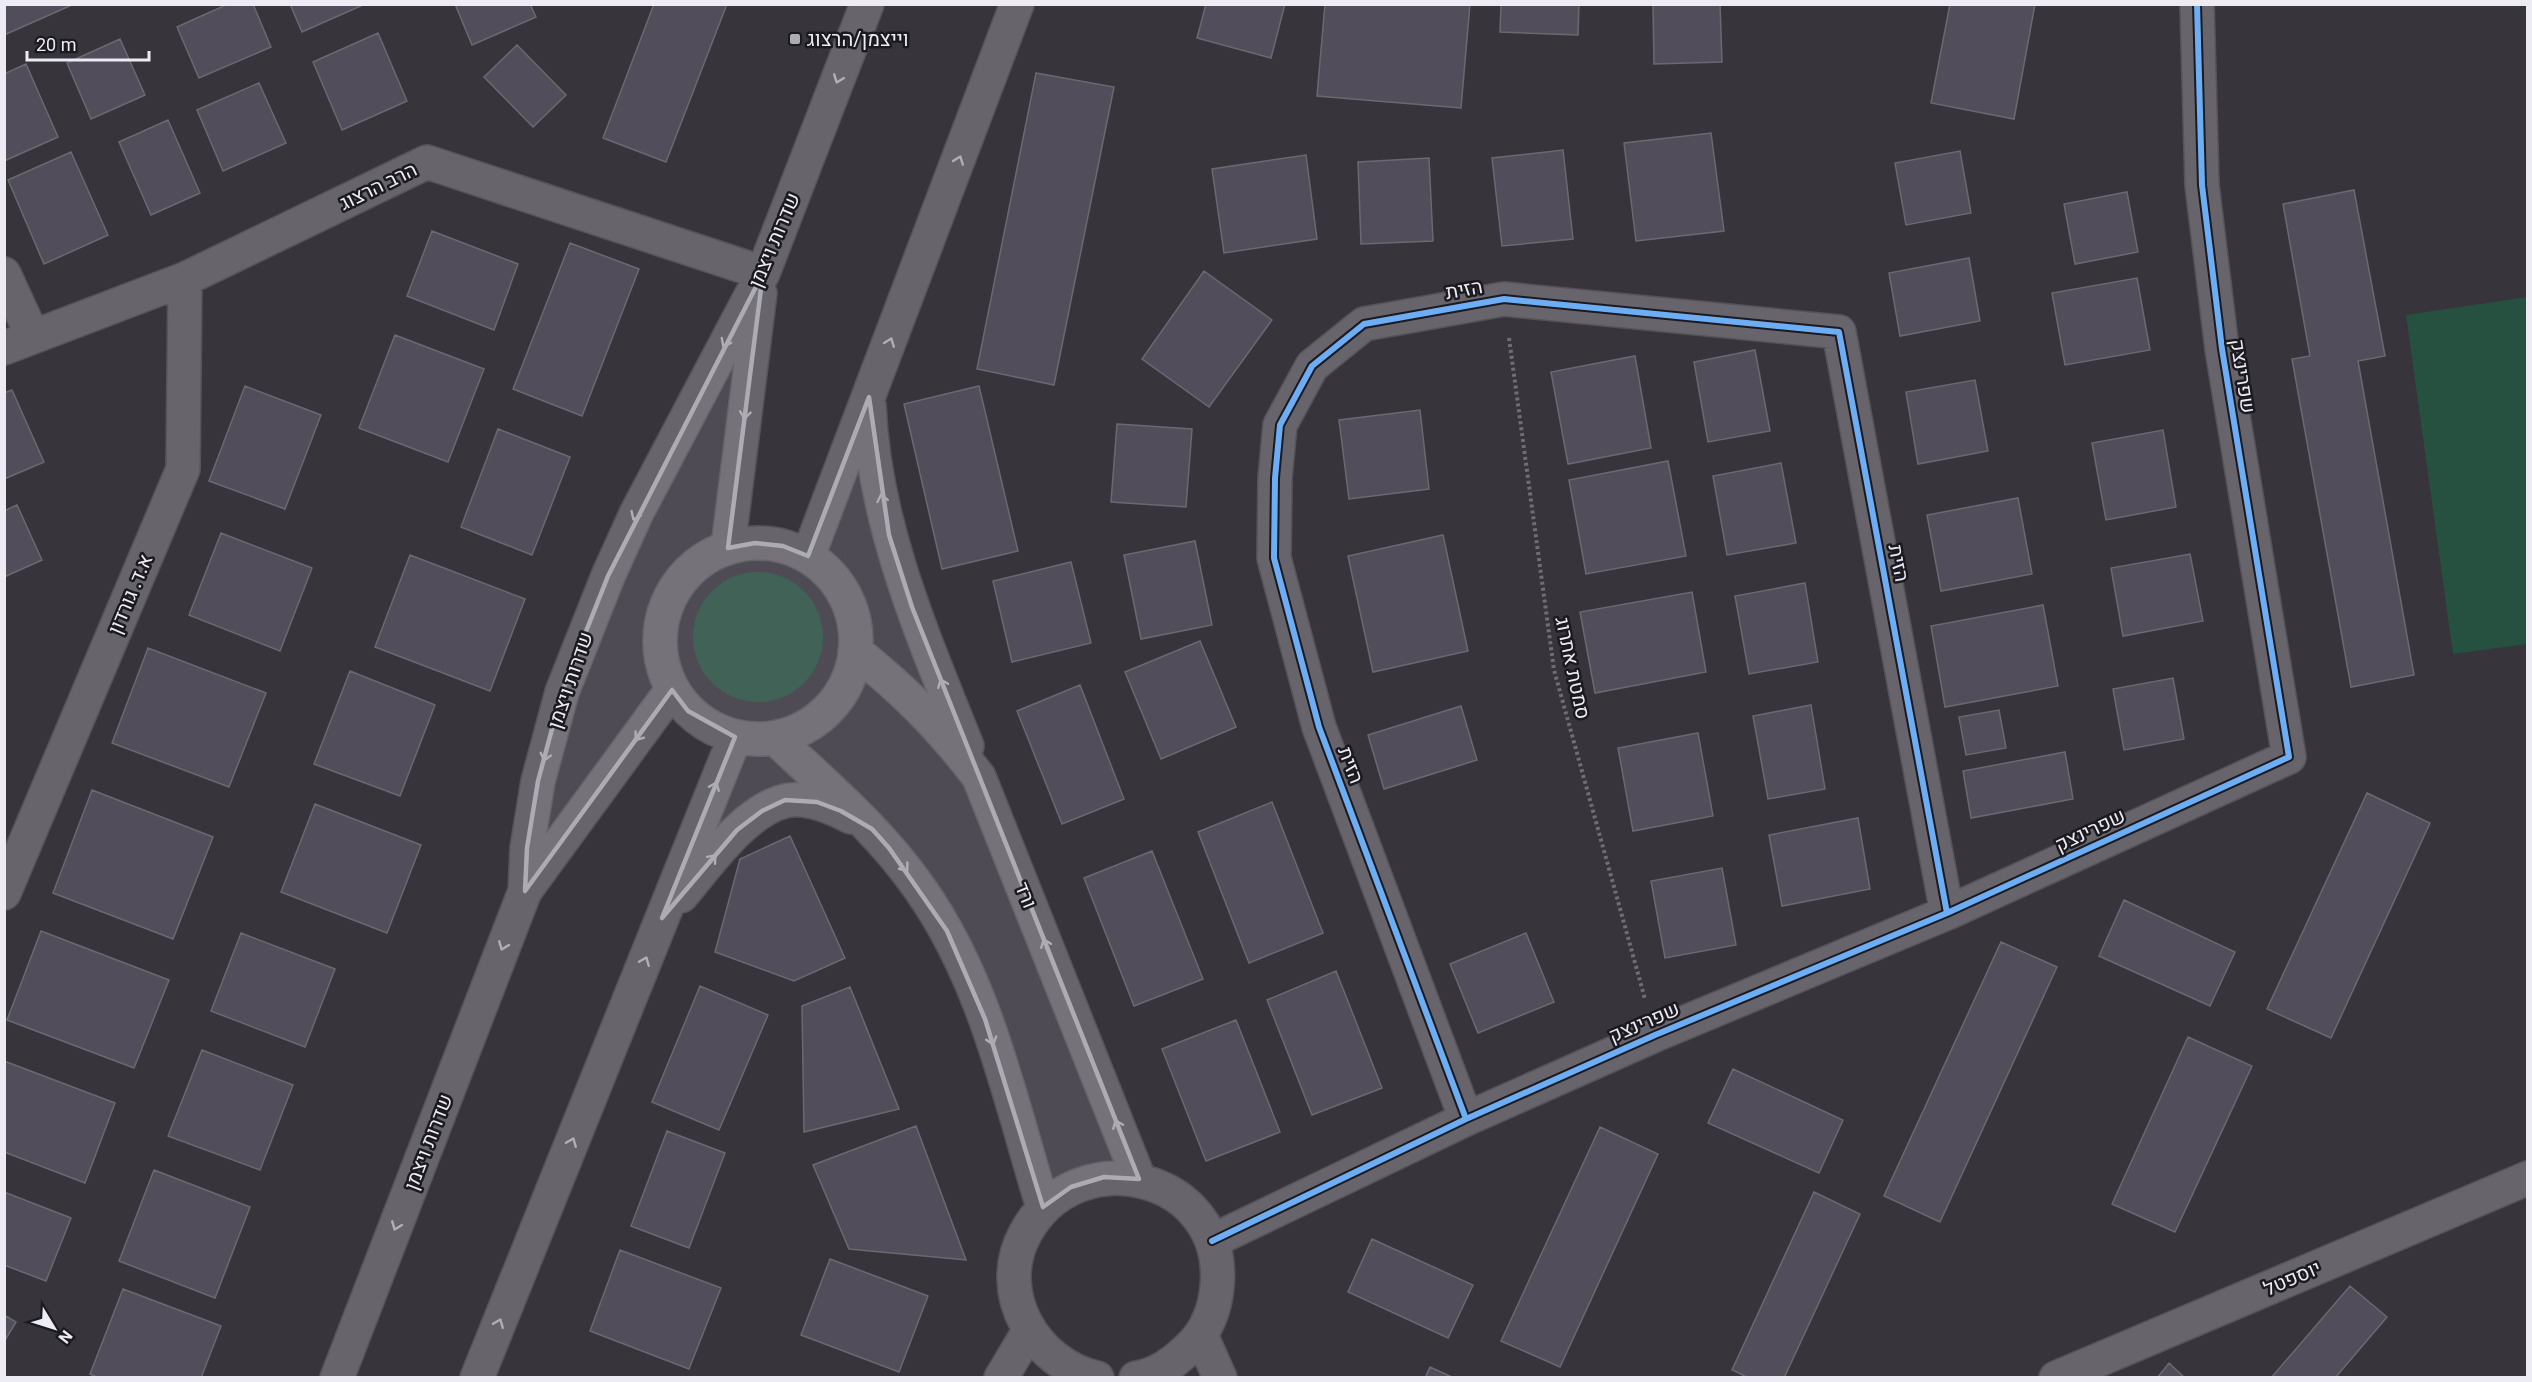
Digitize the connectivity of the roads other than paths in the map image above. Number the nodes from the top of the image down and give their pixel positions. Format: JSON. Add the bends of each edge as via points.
{"nodes":[{"id":1,"x":867,"y":4,"type":"edge"},
{"id":2,"x":1017,"y":4,"type":"edge"},
{"id":3,"x":2197,"y":4,"type":"edge"},
{"id":4,"x":763,"y":273,"type":"junction"},
{"id":5,"x":4,"y":274,"type":"edge"},
{"id":6,"x":185,"y":279,"type":"junction"},
{"id":7,"x":19,"y":342,"type":"edge"},
{"id":8,"x":869,"y":397,"type":"junction"},
{"id":9,"x":728,"y":548,"type":"junction"},
{"id":10,"x":808,"y":556,"type":"junction"},
{"id":11,"x":855,"y":651,"type":"junction"},
{"id":12,"x":672,"y":690,"type":"junction"},
{"id":13,"x":735,"y":737,"type":"junction"},
{"id":14,"x":775,"y":738,"type":"junction"},
{"id":15,"x":979,"y":777,"type":"junction"},
{"id":16,"x":872,"y":829,"type":"junction"},
{"id":17,"x":525,"y":891,"type":"junction"},
{"id":18,"x":4,"y":893,"type":"edge"},
{"id":19,"x":1947,"y":913,"type":"junction"},
{"id":20,"x":662,"y":918,"type":"junction"},
{"id":21,"x":1466,"y":1119,"type":"junction"},
{"id":22,"x":2528,"y":1178,"type":"edge"},
{"id":23,"x":1139,"y":1179,"type":"junction"},
{"id":24,"x":1043,"y":1207,"type":"junction"},
{"id":25,"x":1212,"y":1241,"type":"junction"},
{"id":26,"x":1029,"y":1331,"type":"junction"},
{"id":27,"x":1201,"y":1335,"type":"junction"},
{"id":28,"x":337,"y":1377,"type":"edge"},
{"id":29,"x":477,"y":1377,"type":"edge"},
{"id":30,"x":1001,"y":1377,"type":"edge"},
{"id":31,"x":1097,"y":1377,"type":"edge"},
{"id":32,"x":1136,"y":1377,"type":"edge"},
{"id":33,"x":1220,"y":1377,"type":"edge"},
{"id":34,"x":2056,"y":1377,"type":"edge"}],
"edges":[{"from":1,"to":4,"type":"street","name":"שדרות ויצמן","one_way":true},
{"from":8,"to":2,"type":"street","one_way":true},
{"from":3,"to":19,"type":"street","name":"שפרינצק","via":[[2205,208],[2222,349],[2289,757]]},
{"from":4,"to":6,"type":"street","name":"הרב הרצוג","via":[[427,162]]},
{"from":4,"to":9,"type":"street","one_way":true},
{"from":4,"to":17,"type":"street","name":"שדרות ויצמן","one_way":true,"via":[[636,514],[567,682],[538,781],[527,848]]},
{"from":5,"to":7,"type":"street"},
{"from":6,"to":7,"type":"street","name":"הרב הרצוג"},
{"from":6,"to":18,"type":"street","name":"א.ד. גורדון","via":[[183,469]]},
{"from":8,"to":10,"type":"street"},
{"from":15,"to":8,"type":"street","one_way":true,"via":[[912,607],[889,535]]},
{"from":9,"to":10,"type":"street","via":[[774,544]]},
{"from":9,"to":12,"type":"street","via":[[704,560],[681,580],[666,606],[660,636],[663,665]]},
{"from":10,"to":11,"type":"street","via":[[830,574],[846,597],[855,623]]},
{"from":11,"to":14,"type":"street","via":[[848,682],[830,708],[805,727]]},
{"from":11,"to":15,"type":"street","name":"ורד","via":[[902,688],[944,730]]},
{"from":12,"to":13,"type":"street","via":[[688,711],[710,727]]},
{"from":12,"to":17,"type":"street","one_way":true},
{"from":13,"to":14,"type":"street"},
{"from":20,"to":13,"type":"street","one_way":true},
{"from":14,"to":16,"type":"street"},
{"from":23,"to":15,"type":"street","name":"ורד","one_way":true},
{"from":20,"to":16,"type":"street","one_way":true,"via":[[737,830],[762,811],[785,801],[817,802]]},
{"from":16,"to":24,"type":"street","one_way":true,"via":[[921,889],[947,931],[986,1019]]},
{"from":17,"to":28,"type":"street","name":"שדרות ויצמן","one_way":true},
{"from":19,"to":21,"type":"street","name":"שפרינצק","via":[[1654,1035]]},
{"from":19,"to":21,"type":"street","name":"הזית","via":[[1839,332],[1503,299],[1364,324],[1312,366],[1280,425],[1274,558],[1319,727]]},
{"from":29,"to":20,"type":"street","one_way":true},
{"from":21,"to":25,"type":"street","name":"שפרינצק"},
{"from":22,"to":34,"type":"street","name":"יוספטל"},
{"from":23,"to":24,"type":"street","via":[[1104,1177],[1071,1187]]},
{"from":23,"to":25,"type":"street","via":[[1169,1190],[1195,1212]]},
{"from":24,"to":26,"type":"street","via":[[1024,1235],[1015,1267],[1016,1300]]},
{"from":25,"to":27,"type":"street","via":[[1218,1273],[1215,1305]]},
{"from":26,"to":30,"type":"street"},
{"from":26,"to":31,"type":"street","via":[[1050,1356],[1078,1374]]},
{"from":27,"to":32,"type":"street","via":[[1177,1360]]},
{"from":27,"to":33,"type":"street"}]}
